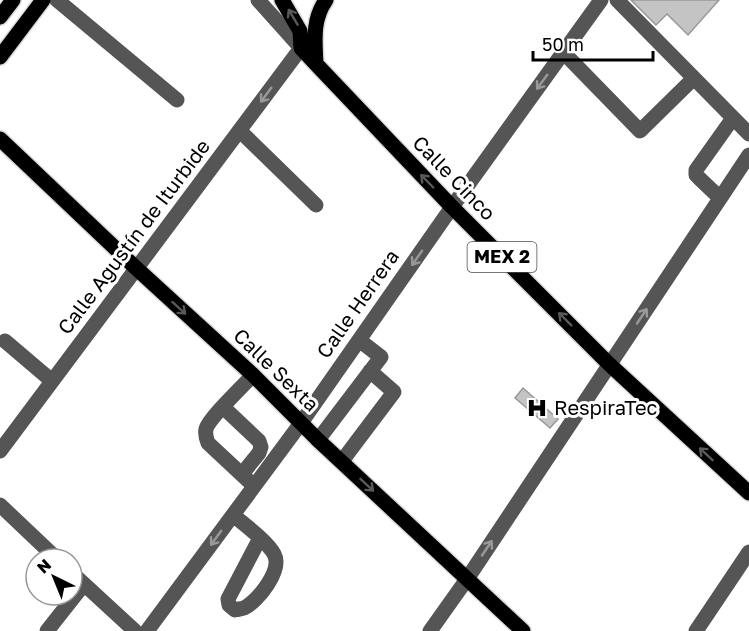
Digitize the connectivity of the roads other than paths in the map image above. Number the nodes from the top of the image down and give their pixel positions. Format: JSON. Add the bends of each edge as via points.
{"nodes":[{"id":1,"x":13,"y":0,"type":"edge"},
{"id":2,"x":43,"y":0,"type":"edge"},
{"id":3,"x":57,"y":0,"type":"edge"},
{"id":4,"x":258,"y":0,"type":"edge"},
{"id":5,"x":282,"y":0,"type":"edge"},
{"id":6,"x":326,"y":0,"type":"edge"},
{"id":7,"x":601,"y":0,"type":"edge"},
{"id":8,"x":617,"y":0,"type":"edge"},
{"id":9,"x":0,"y":17,"type":"edge"},
{"id":10,"x":314,"y":32,"type":"junction"},
{"id":11,"x":301,"y":48,"type":"junction"},
{"id":12,"x":563,"y":52,"type":"junction"},
{"id":13,"x":0,"y":57,"type":"edge"},
{"id":14,"x":316,"y":64,"type":"junction"},
{"id":15,"x":694,"y":78,"type":"junction"},
{"id":16,"x":177,"y":100,"type":"dead end"},
{"id":17,"x":733,"y":118,"type":"junction"},
{"id":18,"x":240,"y":131,"type":"junction"},
{"id":19,"x":749,"y":134,"type":"edge"},
{"id":20,"x":0,"y":139,"type":"edge"},
{"id":21,"x":749,"y":155,"type":"edge"},
{"id":22,"x":720,"y":198,"type":"junction"},
{"id":23,"x":316,"y":205,"type":"dead end"},
{"id":24,"x":452,"y":207,"type":"junction"},
{"id":25,"x":136,"y":268,"type":"junction"},
{"id":26,"x":359,"y":340,"type":"junction"},
{"id":27,"x":5,"y":341,"type":"dead end"},
{"id":28,"x":609,"y":364,"type":"junction"},
{"id":29,"x":370,"y":372,"type":"junction"},
{"id":30,"x":253,"y":375,"type":"junction"},
{"id":31,"x":52,"y":381,"type":"junction"},
{"id":32,"x":223,"y":407,"type":"junction"},
{"id":33,"x":301,"y":423,"type":"junction"},
{"id":34,"x":318,"y":440,"type":"junction"},
{"id":35,"x":0,"y":452,"type":"edge"},
{"id":36,"x":342,"y":461,"type":"junction"},
{"id":37,"x":242,"y":474,"type":"junction"},
{"id":38,"x":254,"y":486,"type":"junction"},
{"id":39,"x":749,"y":494,"type":"edge"},
{"id":40,"x":0,"y":505,"type":"edge"},
{"id":41,"x":232,"y":515,"type":"junction"},
{"id":42,"x":260,"y":538,"type":"dead end"},
{"id":43,"x":44,"y":547,"type":"edge"},
{"id":44,"x":749,"y":552,"type":"edge"},
{"id":45,"x":467,"y":579,"type":"junction"},
{"id":46,"x":84,"y":584,"type":"edge"},
{"id":47,"x":66,"y":607,"type":"edge"},
{"id":48,"x":47,"y":631,"type":"edge"},
{"id":49,"x":135,"y":631,"type":"edge"},
{"id":50,"x":147,"y":631,"type":"edge"},
{"id":51,"x":430,"y":631,"type":"edge"},
{"id":52,"x":522,"y":631,"type":"edge"},
{"id":53,"x":696,"y":631,"type":"edge"}],
"edges":[{"from":1,"to":9,"type":"main road"},
{"from":2,"to":13,"type":"main road"},
{"from":3,"to":16,"type":"street"},
{"from":4,"to":11,"type":"street"},
{"from":11,"to":5,"type":"main road","name":"Calle Cinco","number":"MEX 2","one_way":true,"via":[[300,31]]},
{"from":6,"to":10,"type":"main road"},
{"from":7,"to":12,"type":"street","name":"Calle Herrera"},
{"from":8,"to":15,"type":"street"},
{"from":10,"to":11,"type":"main road"},
{"from":10,"to":14,"type":"main road"},
{"from":11,"to":14,"type":"main road","name":"Calle Cinco","number":"MEX 2"},
{"from":11,"to":18,"type":"street","name":"Calle Agustín de Iturbide","one_way":true},
{"from":12,"to":15,"type":"street","via":[[640,131]]},
{"from":12,"to":24,"type":"street","name":"Calle Herrera","one_way":true},
{"from":24,"to":14,"type":"main road","name":"Calle Cinco","number":"MEX 2","one_way":true},
{"from":15,"to":17,"type":"street"},
{"from":17,"to":19,"type":"street"},
{"from":17,"to":22,"type":"street","via":[[696,170],[696,175]]},
{"from":18,"to":23,"type":"street"},
{"from":18,"to":25,"type":"street","name":"Calle Agustín de Iturbide"},
{"from":20,"to":25,"type":"main road","name":"Calle Sexta"},
{"from":21,"to":22,"type":"street"},
{"from":28,"to":22,"type":"street","one_way":true},
{"from":24,"to":26,"type":"street","name":"Calle Herrera","one_way":true},
{"from":28,"to":24,"type":"main road","name":"Calle Cinco","number":"MEX 2","one_way":true},
{"from":25,"to":30,"type":"main road","name":"Calle Sexta","one_way":true},
{"from":25,"to":31,"type":"street","name":"Calle Agustín de Iturbide"},
{"from":26,"to":29,"type":"street","via":[[381,357]]},
{"from":26,"to":33,"type":"street","name":"Calle Herrera"},
{"from":27,"to":31,"type":"street"},
{"from":39,"to":28,"type":"main road","name":"Calle Cinco","number":"MEX 2","one_way":true},
{"from":45,"to":28,"type":"street","one_way":true},
{"from":29,"to":34,"type":"street"},
{"from":29,"to":36,"type":"street","via":[[394,392]]},
{"from":30,"to":32,"type":"street"},
{"from":30,"to":33,"type":"main road","name":"Calle Sexta"},
{"from":31,"to":35,"type":"street","name":"Calle Agustín de Iturbide"},
{"from":32,"to":37,"type":"street","via":[[206,427],[205,435],[208,443]]},
{"from":32,"to":37,"type":"street","via":[[260,441],[259,453]]},
{"from":33,"to":34,"type":"main road","name":"Calle Sexta"},
{"from":33,"to":38,"type":"street","name":"Calle Herrera"},
{"from":34,"to":36,"type":"main road","name":"Calle Sexta"},
{"from":36,"to":45,"type":"main road","name":"Calle Sexta","one_way":true},
{"from":37,"to":38,"type":"street"},
{"from":38,"to":41,"type":"street","name":"Calle Herrera"},
{"from":40,"to":43,"type":"street"},
{"from":41,"to":42,"type":"street"},
{"from":41,"to":50,"type":"street","name":"Calle Herrera","one_way":true},
{"from":44,"to":53,"type":"street"},
{"from":45,"to":51,"type":"street"},
{"from":45,"to":52,"type":"main road","name":"Calle Sexta"},
{"from":46,"to":49,"type":"street"},
{"from":47,"to":48,"type":"street"}]}
